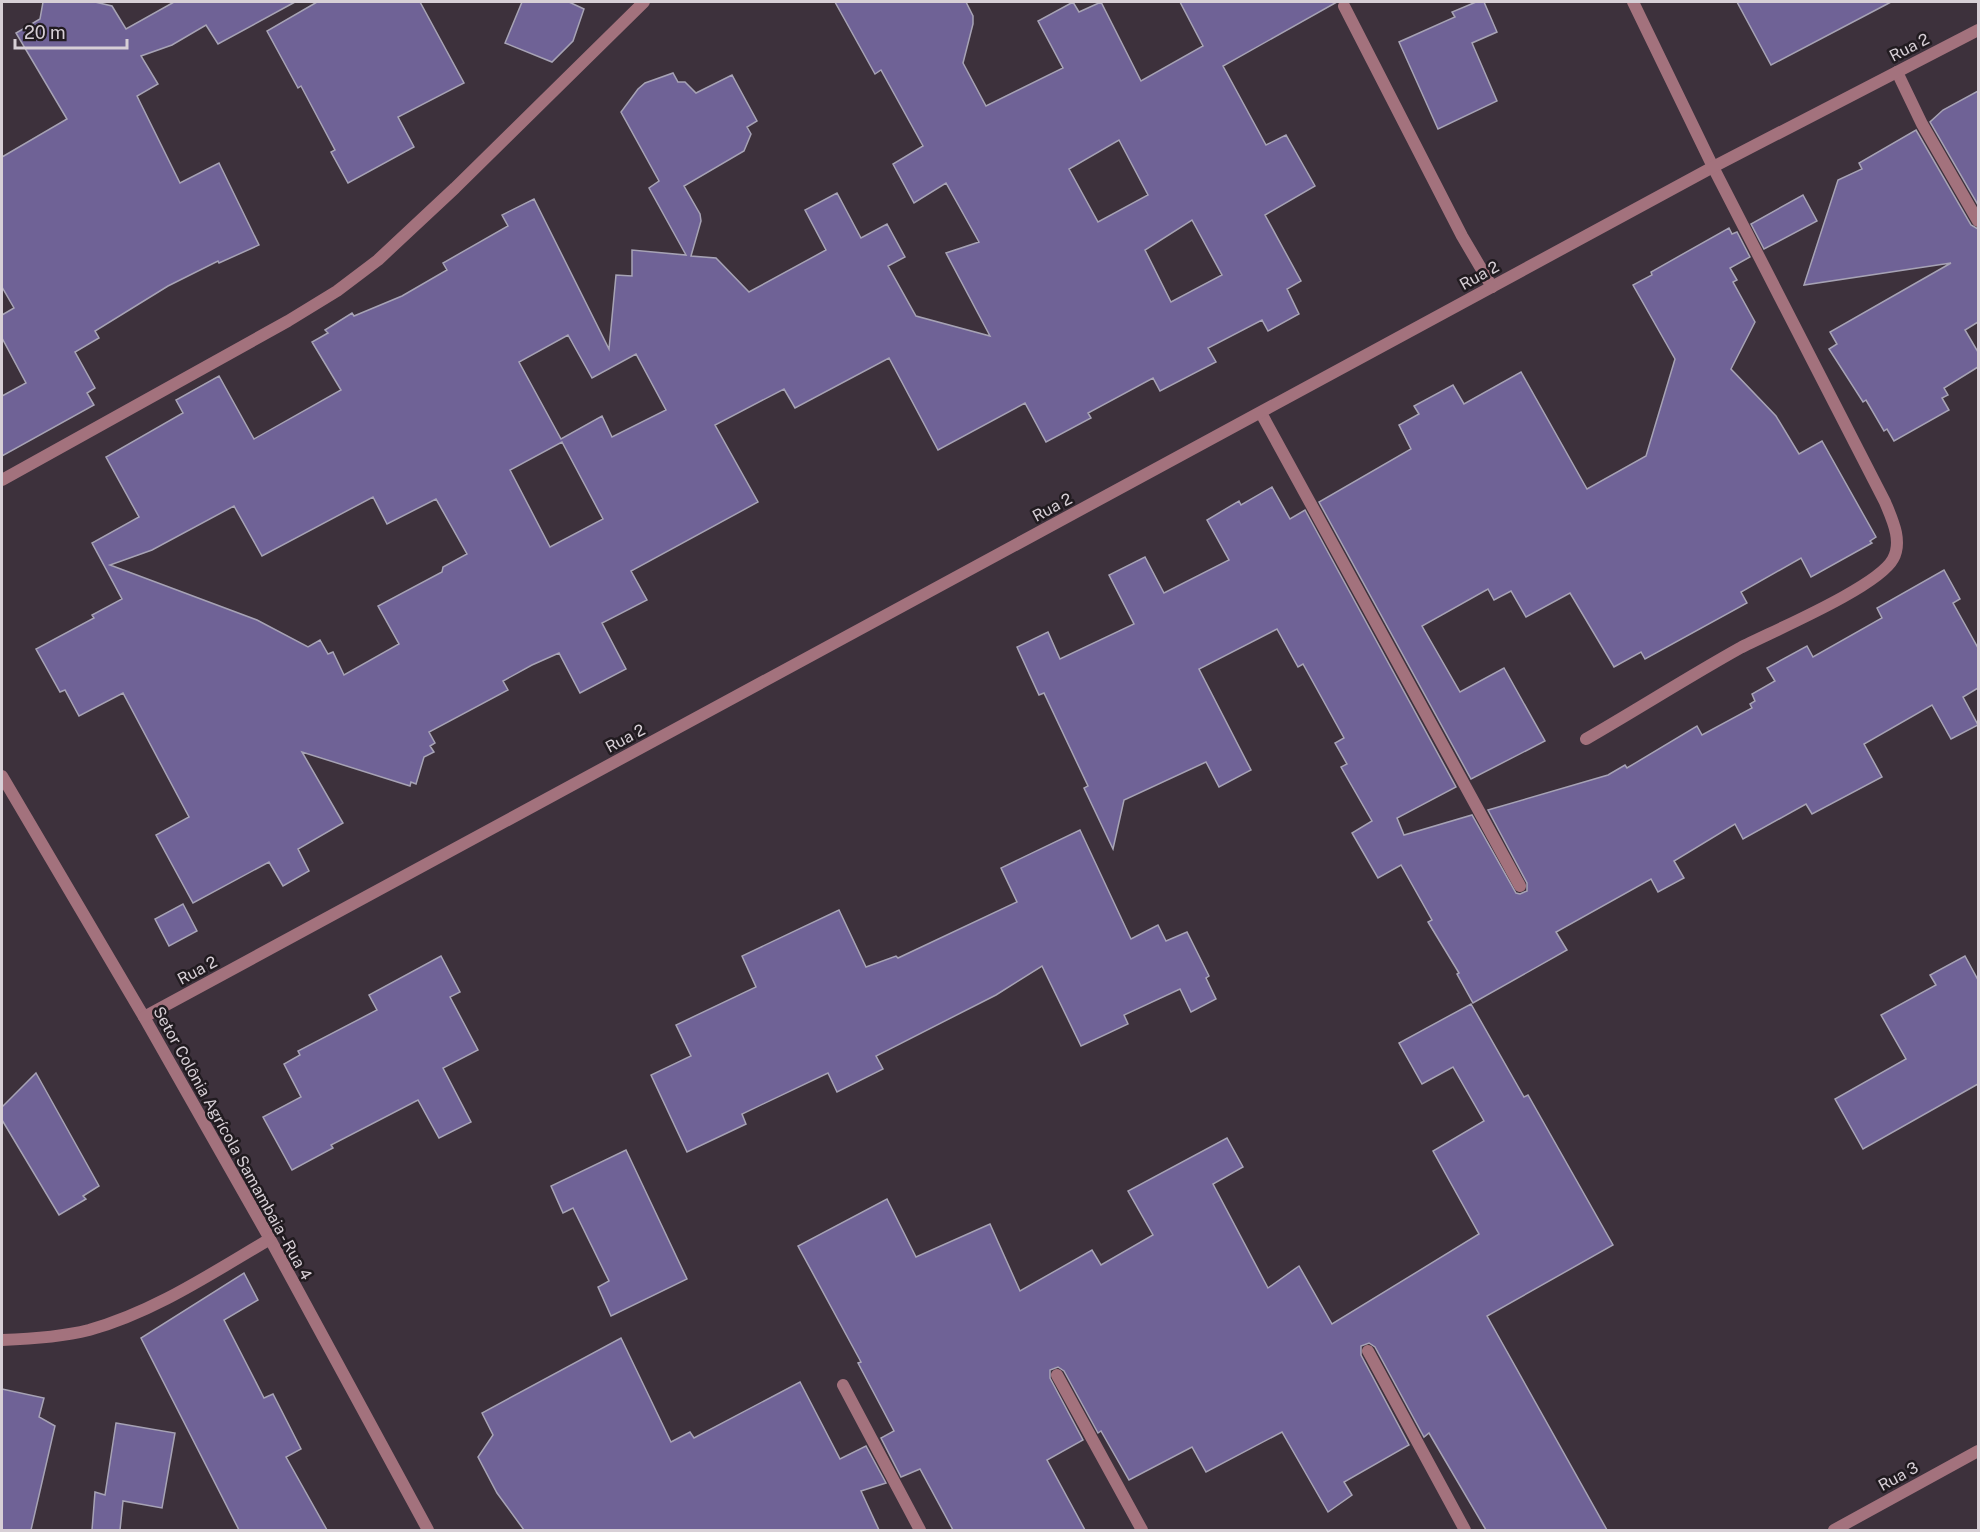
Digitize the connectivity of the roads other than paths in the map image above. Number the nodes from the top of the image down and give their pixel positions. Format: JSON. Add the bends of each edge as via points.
{"nodes":[{"id":1,"x":644,"y":2,"type":"edge"},
{"id":2,"x":1633,"y":2,"type":"edge"},
{"id":3,"x":1344,"y":6,"type":"dead end"},
{"id":4,"x":1978,"y":30,"type":"edge"},
{"id":5,"x":1897,"y":72,"type":"junction"},
{"id":6,"x":1713,"y":166,"type":"junction"},
{"id":7,"x":1978,"y":221,"type":"edge"},
{"id":8,"x":1492,"y":287,"type":"junction"},
{"id":9,"x":1262,"y":413,"type":"junction"},
{"id":10,"x":2,"y":480,"type":"edge"},
{"id":11,"x":1586,"y":739,"type":"dead end"},
{"id":12,"x":2,"y":776,"type":"edge"},
{"id":13,"x":1520,"y":886,"type":"dead end"},
{"id":14,"x":144,"y":1017,"type":"junction"},
{"id":15,"x":270,"y":1239,"type":"junction"},
{"id":16,"x":2,"y":1340,"type":"edge"},
{"id":17,"x":1368,"y":1351,"type":"dead end"},
{"id":18,"x":1057,"y":1375,"type":"dead end"},
{"id":19,"x":843,"y":1384,"type":"dead end"},
{"id":20,"x":1978,"y":1451,"type":"edge"},
{"id":21,"x":428,"y":1530,"type":"edge"},
{"id":22,"x":920,"y":1530,"type":"edge"},
{"id":23,"x":1142,"y":1530,"type":"edge"},
{"id":24,"x":1465,"y":1530,"type":"edge"},
{"id":25,"x":1834,"y":1530,"type":"edge"}],
"edges":[{"from":1,"to":10,"type":"street","via":[[455,188],[378,260],[337,291]]},
{"from":2,"to":6,"type":"street"},
{"from":3,"to":8,"type":"street"},
{"from":4,"to":5,"type":"street","name":"Rua 2"},
{"from":5,"to":6,"type":"street","name":"Rua 2"},
{"from":5,"to":7,"type":"street"},
{"from":6,"to":8,"type":"street","name":"Rua 2"},
{"from":6,"to":11,"type":"street","via":[[1885,502],[1895,527],[1896,551],[1890,565],[1865,584],[1740,648]]},
{"from":8,"to":9,"type":"street","name":"Rua 2"},
{"from":9,"to":13,"type":"street"},
{"from":9,"to":14,"type":"street","name":"Rua 2"},
{"from":12,"to":14,"type":"street","name":"Setor Colônia Agrícola Samambaia - Rua 4"},
{"from":14,"to":15,"type":"street","name":"Setor Colônia Agrícola Samambaia - Rua 4"},
{"from":15,"to":16,"type":"street","via":[[170,1297],[120,1319],[65,1335]]},
{"from":15,"to":21,"type":"street","name":"Setor Colônia Agrícola Samambaia - Rua 4"},
{"from":17,"to":24,"type":"street"},
{"from":18,"to":23,"type":"street"},
{"from":19,"to":22,"type":"street"},
{"from":20,"to":25,"type":"street","name":"Rua 3"}]}
